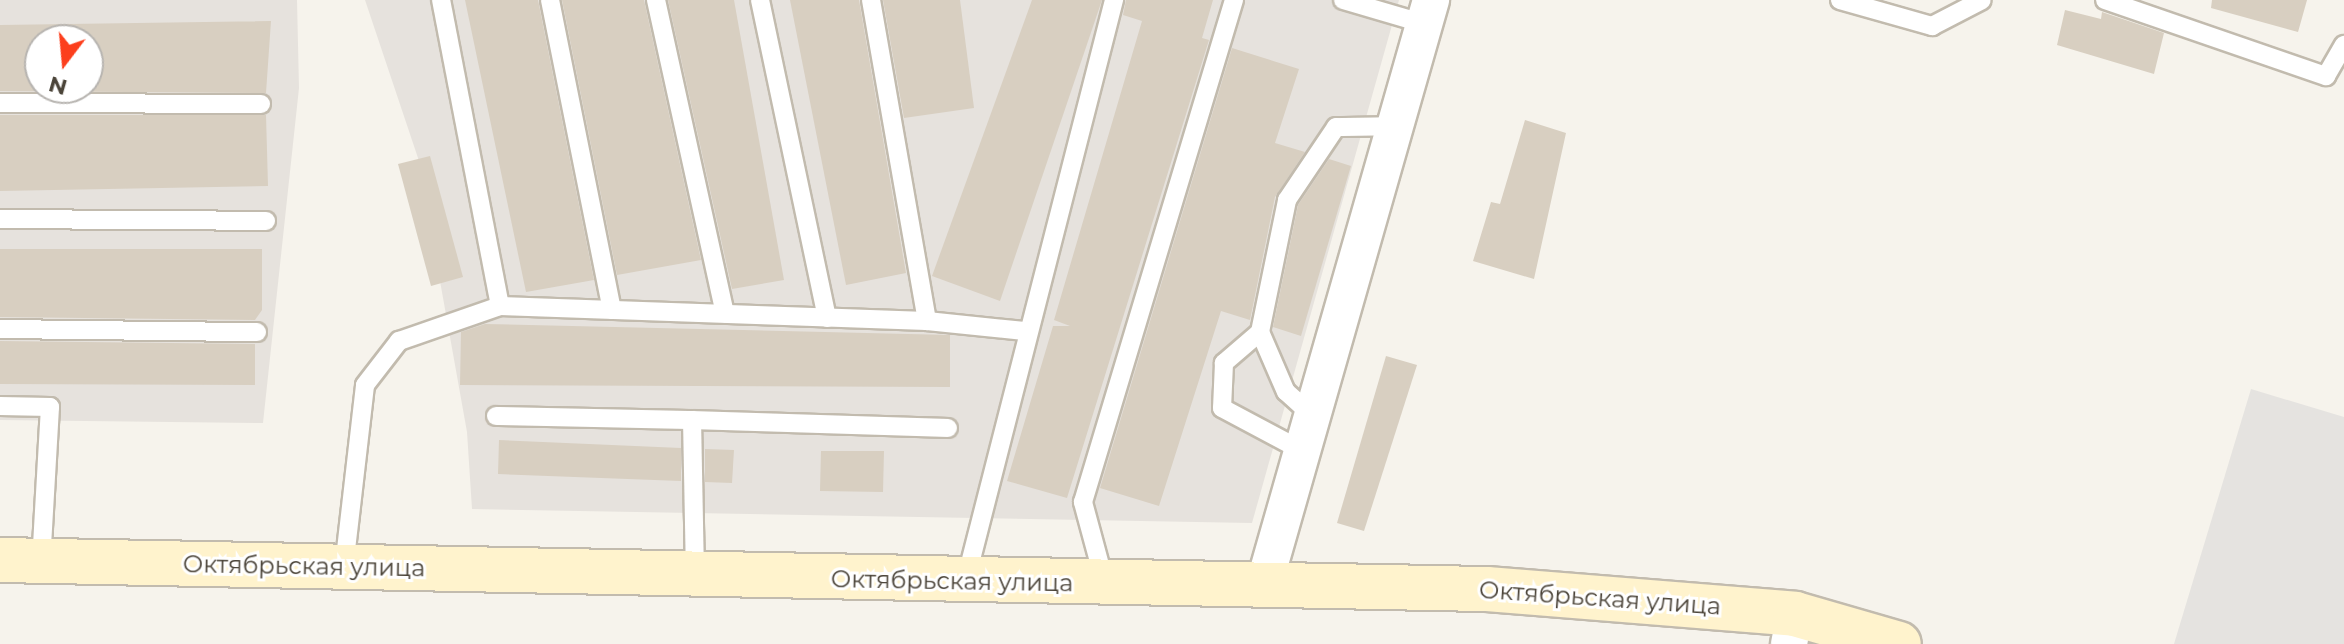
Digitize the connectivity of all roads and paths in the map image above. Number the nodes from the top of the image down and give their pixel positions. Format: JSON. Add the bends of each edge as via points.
{"nodes":[{"id":1,"x":441,"y":0,"type":"edge"},
{"id":2,"x":550,"y":0,"type":"edge"},
{"id":3,"x":656,"y":0,"type":"edge"},
{"id":4,"x":760,"y":0,"type":"edge"},
{"id":5,"x":871,"y":0,"type":"edge"},
{"id":6,"x":1114,"y":0,"type":"edge"},
{"id":7,"x":1234,"y":0,"type":"edge"},
{"id":8,"x":1343,"y":0,"type":"edge"},
{"id":9,"x":1840,"y":0,"type":"edge"},
{"id":10,"x":1982,"y":0,"type":"edge"},
{"id":11,"x":2105,"y":0,"type":"edge"},
{"id":12,"x":1428,"y":12,"type":"edge"},
{"id":13,"x":2344,"y":45,"type":"edge"},
{"id":14,"x":0,"y":103,"type":"edge"},
{"id":15,"x":261,"y":104,"type":"dead end"},
{"id":16,"x":1397,"y":126,"type":"junction"},
{"id":17,"x":0,"y":219,"type":"edge"},
{"id":18,"x":266,"y":221,"type":"dead end"},
{"id":19,"x":500,"y":306,"type":"junction"},
{"id":20,"x":612,"y":310,"type":"junction"},
{"id":21,"x":725,"y":314,"type":"junction"},
{"id":22,"x":827,"y":318,"type":"junction"},
{"id":23,"x":927,"y":321,"type":"junction"},
{"id":24,"x":0,"y":329,"type":"edge"},
{"id":25,"x":1024,"y":331,"type":"junction"},
{"id":26,"x":257,"y":332,"type":"dead end"},
{"id":27,"x":1260,"y":332,"type":"junction"},
{"id":28,"x":0,"y":406,"type":"edge"},
{"id":29,"x":496,"y":416,"type":"dead end"},
{"id":30,"x":1313,"y":416,"type":"junction"},
{"id":31,"x":692,"y":420,"type":"junction"},
{"id":32,"x":948,"y":428,"type":"dead end"},
{"id":33,"x":1303,"y":451,"type":"junction"},
{"id":34,"x":20,"y":560,"type":"edge"},
{"id":35,"x":344,"y":567,"type":"junction"},
{"id":36,"x":695,"y":575,"type":"junction"},
{"id":37,"x":965,"y":581,"type":"junction"},
{"id":38,"x":1105,"y":584,"type":"junction"},
{"id":39,"x":1263,"y":588,"type":"junction"},
{"id":40,"x":1792,"y":629,"type":"edge"},
{"id":41,"x":1899,"y":644,"type":"edge"}],
"edges":[{"from":1,"to":19,"type":"lane"},
{"from":2,"to":20,"type":"lane"},
{"from":3,"to":21,"type":"lane"},
{"from":4,"to":22,"type":"lane"},
{"from":5,"to":23,"type":"lane"},
{"from":6,"to":25,"type":"lane"},
{"from":7,"to":38,"type":"lane","via":[[1083,502]]},
{"from":8,"to":12,"type":"lane"},
{"from":9,"to":10,"type":"lane","via":[[1932,26]]},
{"from":11,"to":13,"type":"lane","via":[[2326,76]]},
{"from":12,"to":16,"type":"street"},
{"from":14,"to":15,"type":"lane"},
{"from":16,"to":27,"type":"lane","via":[[1336,127],[1287,200]]},
{"from":16,"to":30,"type":"street"},
{"from":17,"to":18,"type":"lane"},
{"from":19,"to":20,"type":"lane"},
{"from":19,"to":35,"type":"lane","via":[[399,341],[365,385]]},
{"from":20,"to":21,"type":"lane"},
{"from":21,"to":22,"type":"lane"},
{"from":22,"to":23,"type":"lane"},
{"from":23,"to":25,"type":"lane"},
{"from":24,"to":26,"type":"lane"},
{"from":25,"to":37,"type":"lane"},
{"from":27,"to":30,"type":"lane","via":[[1286,392]]},
{"from":27,"to":33,"type":"lane","via":[[1224,363],[1222,408]]},
{"from":28,"to":34,"type":"lane","via":[[50,407]]},
{"from":29,"to":31,"type":"lane"},
{"from":30,"to":33,"type":"street"},
{"from":31,"to":32,"type":"lane"},
{"from":31,"to":36,"type":"lane"},
{"from":33,"to":39,"type":"street"},
{"from":34,"to":35,"type":"main road","name":"Октябрьская улица"},
{"from":35,"to":36,"type":"main road","name":"Октябрьская улица"},
{"from":36,"to":37,"type":"main road","name":"Октябрьская улица"},
{"from":37,"to":38,"type":"main road","name":"Октябрьская улица"},
{"from":38,"to":39,"type":"main road","name":"Октябрьская улица"},
{"from":39,"to":40,"type":"main road","name":"Октябрьская улица","via":[[1487,589]]},
{"from":40,"to":41,"type":"main road","name":"Октябрьская улица"}]}
